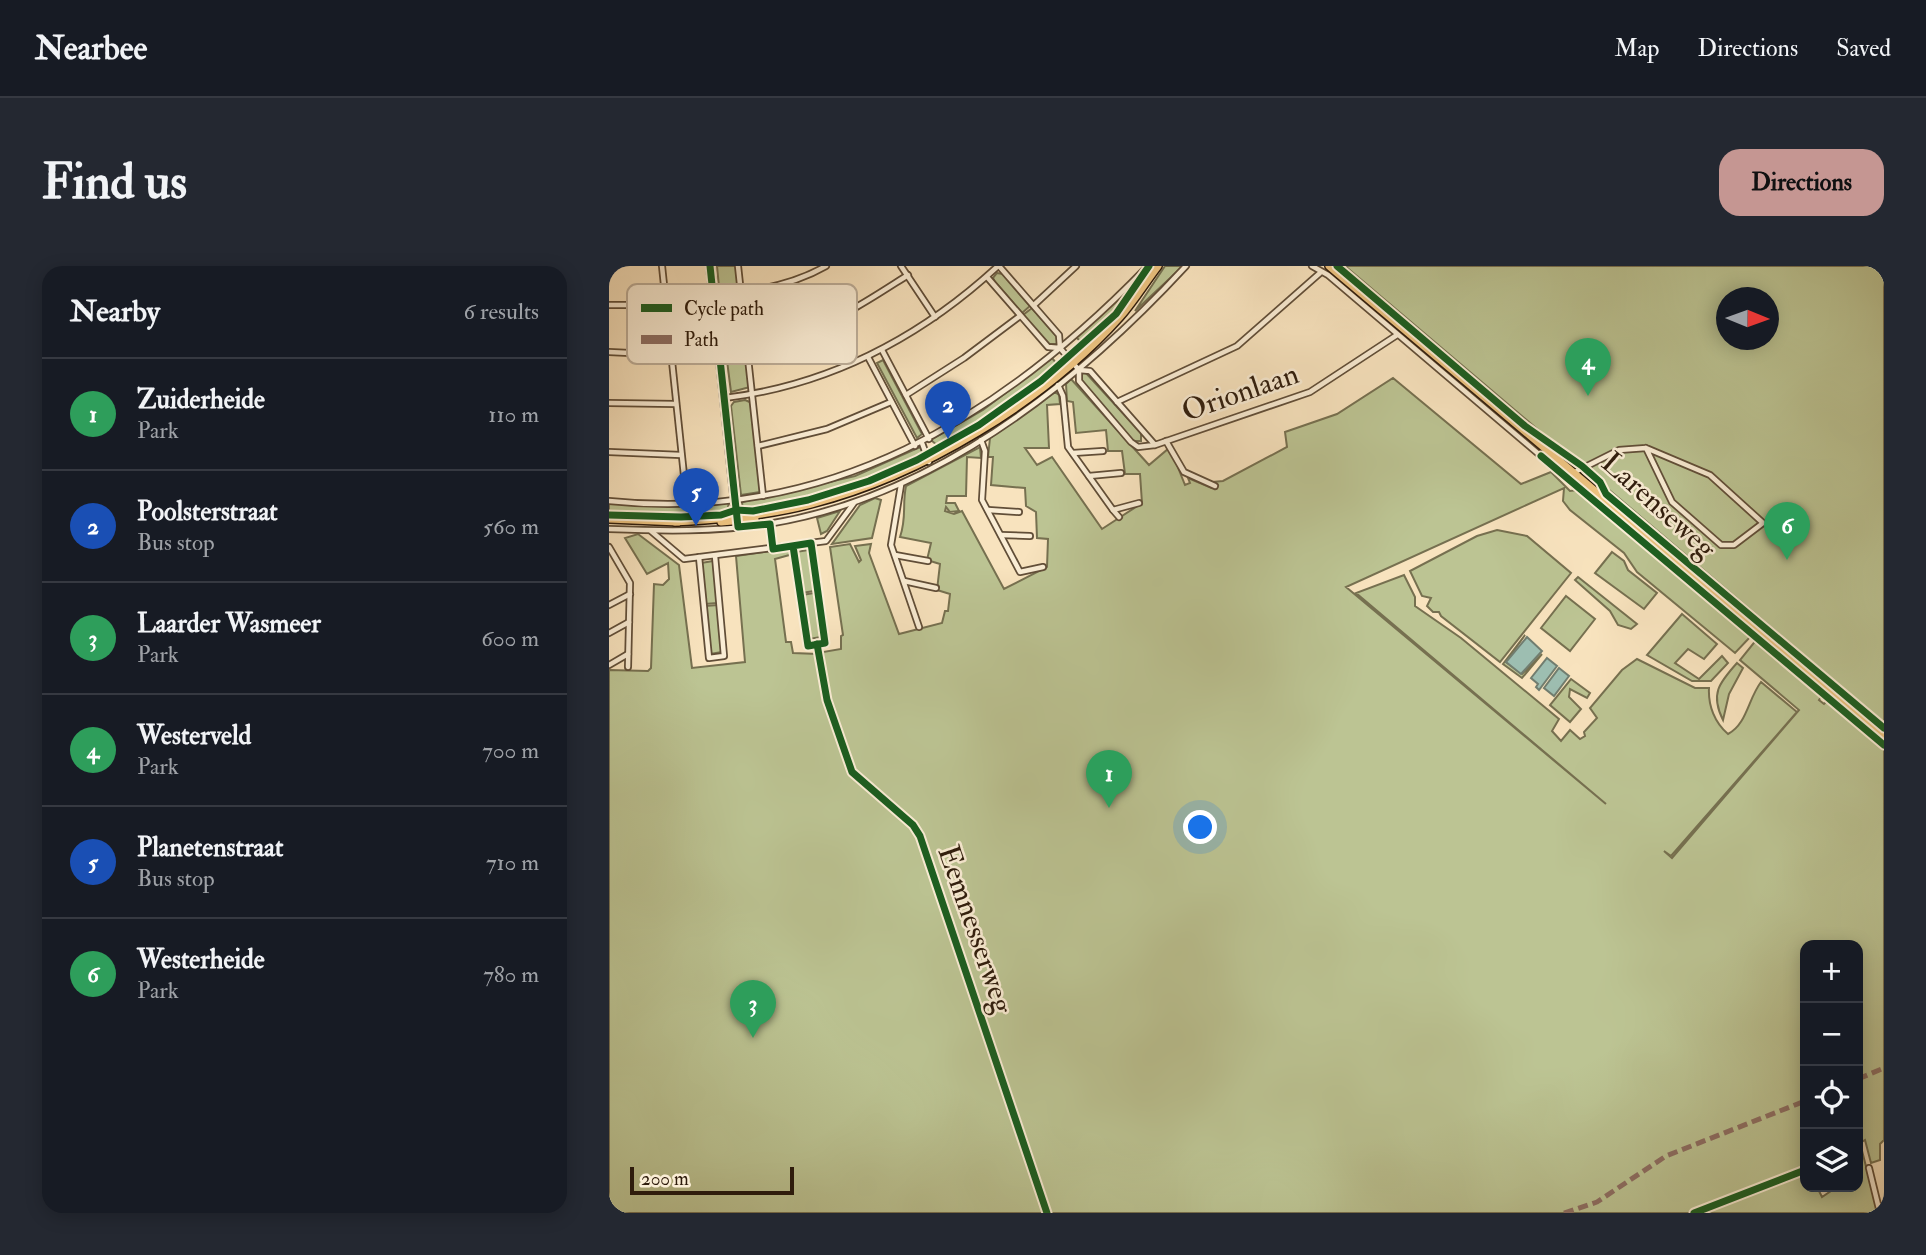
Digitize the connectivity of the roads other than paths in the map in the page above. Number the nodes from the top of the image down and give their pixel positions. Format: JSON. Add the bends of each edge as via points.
{"nodes":[{"id":1,"x":662,"y":266,"type":"edge"},
{"id":2,"x":710,"y":266,"type":"edge"},
{"id":3,"x":739,"y":266,"type":"edge"},
{"id":4,"x":826,"y":266,"type":"edge"},
{"id":5,"x":901,"y":266,"type":"edge"},
{"id":6,"x":999,"y":266,"type":"edge"},
{"id":7,"x":1076,"y":266,"type":"edge"},
{"id":8,"x":1186,"y":266,"type":"edge"},
{"id":9,"x":1312,"y":266,"type":"edge"},
{"id":10,"x":1329,"y":266,"type":"edge"},
{"id":11,"x":1154,"y":267,"type":"edge"},
{"id":12,"x":1320,"y":273,"type":"junction"},
{"id":13,"x":908,"y":275,"type":"junction"},
{"id":14,"x":987,"y":276,"type":"junction"},
{"id":15,"x":663,"y":284,"type":"edge"},
{"id":16,"x":712,"y":284,"type":"edge"},
{"id":17,"x":741,"y":284,"type":"edge"},
{"id":18,"x":785,"y":284,"type":"edge"},
{"id":19,"x":609,"y":305,"type":"edge"},
{"id":20,"x":627,"y":305,"type":"edge"},
{"id":21,"x":1034,"y":305,"type":"junction"},
{"id":22,"x":857,"y":306,"type":"edge"},
{"id":23,"x":1021,"y":316,"type":"junction"},
{"id":24,"x":935,"y":317,"type":"junction"},
{"id":25,"x":1397,"y":335,"type":"junction"},
{"id":26,"x":1060,"y":348,"type":"junction"},
{"id":27,"x":882,"y":350,"type":"junction"},
{"id":28,"x":609,"y":352,"type":"edge"},
{"id":29,"x":627,"y":353,"type":"edge"},
{"id":30,"x":868,"y":357,"type":"junction"},
{"id":31,"x":857,"y":362,"type":"edge"},
{"id":32,"x":1072,"y":362,"type":"junction"},
{"id":33,"x":672,"y":364,"type":"edge"},
{"id":34,"x":721,"y":364,"type":"edge"},
{"id":35,"x":749,"y":364,"type":"edge"},
{"id":36,"x":852,"y":364,"type":"edge"},
{"id":37,"x":1079,"y":370,"type":"junction"},
{"id":38,"x":1058,"y":385,"type":"junction"},
{"id":39,"x":752,"y":395,"type":"junction"},
{"id":40,"x":906,"y":395,"type":"junction"},
{"id":41,"x":725,"y":398,"type":"junction"},
{"id":42,"x":891,"y":402,"type":"junction"},
{"id":43,"x":1117,"y":402,"type":"junction"},
{"id":44,"x":609,"y":403,"type":"edge"},
{"id":45,"x":676,"y":404,"type":"junction"},
{"id":46,"x":929,"y":439,"type":"junction"},
{"id":47,"x":981,"y":440,"type":"junction"},
{"id":48,"x":1166,"y":441,"type":"junction"},
{"id":49,"x":922,"y":443,"type":"junction"},
{"id":50,"x":1155,"y":445,"type":"junction"},
{"id":51,"x":758,"y":446,"type":"junction"},
{"id":52,"x":915,"y":446,"type":"junction"},
{"id":53,"x":1646,"y":448,"type":"junction"},
{"id":54,"x":1103,"y":451,"type":"dead end"},
{"id":55,"x":609,"y":452,"type":"edge"},
{"id":56,"x":1073,"y":454,"type":"junction"},
{"id":57,"x":681,"y":455,"type":"junction"},
{"id":58,"x":1541,"y":456,"type":"dead end"},
{"id":59,"x":930,"y":463,"type":"junction"},
{"id":60,"x":1121,"y":473,"type":"dead end"},
{"id":61,"x":1572,"y":473,"type":"junction"},
{"id":62,"x":1089,"y":476,"type":"junction"},
{"id":63,"x":901,"y":485,"type":"junction"},
{"id":64,"x":1215,"y":486,"type":"dead end"},
{"id":65,"x":763,"y":496,"type":"junction"},
{"id":66,"x":735,"y":500,"type":"junction"},
{"id":67,"x":609,"y":501,"type":"edge"},
{"id":68,"x":855,"y":502,"type":"junction"},
{"id":69,"x":1139,"y":503,"type":"dead end"},
{"id":70,"x":687,"y":504,"type":"junction"},
{"id":71,"x":987,"y":510,"type":"junction"},
{"id":72,"x":1113,"y":510,"type":"junction"},
{"id":73,"x":1019,"y":512,"type":"dead end"},
{"id":74,"x":1119,"y":517,"type":"dead end"},
{"id":75,"x":609,"y":519,"type":"edge"},
{"id":76,"x":737,"y":522,"type":"junction"},
{"id":77,"x":609,"y":529,"type":"edge"},
{"id":78,"x":651,"y":531,"type":"junction"},
{"id":79,"x":1000,"y":535,"type":"junction"},
{"id":80,"x":1030,"y":536,"type":"dead end"},
{"id":81,"x":811,"y":543,"type":"junction"},
{"id":82,"x":793,"y":546,"type":"junction"},
{"id":83,"x":609,"y":547,"type":"edge"},
{"id":84,"x":894,"y":555,"type":"junction"},
{"id":85,"x":715,"y":556,"type":"junction"},
{"id":86,"x":699,"y":557,"type":"junction"},
{"id":87,"x":928,"y":561,"type":"dead end"},
{"id":88,"x":1043,"y":567,"type":"dead end"},
{"id":89,"x":903,"y":581,"type":"junction"},
{"id":90,"x":936,"y":588,"type":"dead end"},
{"id":91,"x":630,"y":594,"type":"junction"},
{"id":92,"x":609,"y":605,"type":"edge"},
{"id":93,"x":629,"y":622,"type":"junction"},
{"id":94,"x":919,"y":627,"type":"dead end"},
{"id":95,"x":609,"y":633,"type":"edge"},
{"id":96,"x":628,"y":654,"type":"junction"},
{"id":97,"x":609,"y":665,"type":"edge"},
{"id":98,"x":628,"y":667,"type":"dead end"},
{"id":99,"x":1884,"y":735,"type":"edge"},
{"id":100,"x":1869,"y":1168,"type":"dead end"},
{"id":101,"x":1880,"y":1213,"type":"edge"}],
"edges":[{"from":1,"to":15,"type":"street"},
{"from":2,"to":16,"type":"street"},
{"from":3,"to":17,"type":"street"},
{"from":4,"to":18,"type":"street"},
{"from":5,"to":13,"type":"street"},
{"from":6,"to":14,"type":"street"},
{"from":6,"to":21,"type":"street","name":"Orionlaan"},
{"from":7,"to":21,"type":"street"},
{"from":8,"to":37,"type":"street"},
{"from":9,"to":12,"type":"street"},
{"from":10,"to":61,"type":"main road","name":"Larenseweg"},
{"from":11,"to":26,"type":"street"},
{"from":11,"to":32,"type":"main road","via":[[1121,316]]},
{"from":12,"to":25,"type":"street"},
{"from":12,"to":43,"type":"street","via":[[1237,346]]},
{"from":13,"to":22,"type":"street"},
{"from":13,"to":24,"type":"street"},
{"from":14,"to":23,"type":"street","name":"Orionlaan"},
{"from":14,"to":24,"type":"street"},
{"from":19,"to":20,"type":"street"},
{"from":21,"to":26,"type":"street","name":"Orionlaan","via":[[1059,335]]},
{"from":23,"to":26,"type":"street","name":"Orionlaan","via":[[1048,346]]},
{"from":23,"to":40,"type":"street"},
{"from":24,"to":27,"type":"street"},
{"from":25,"to":48,"type":"street","name":"Orionlaan","via":[[1310,392]]},
{"from":25,"to":58,"type":"street"},
{"from":26,"to":32,"type":"street","name":"Orionlaan"},
{"from":26,"to":46,"type":"street","via":[[1013,386]]},
{"from":27,"to":30,"type":"street"},
{"from":27,"to":40,"type":"street"},
{"from":28,"to":29,"type":"street"},
{"from":30,"to":31,"type":"street"},
{"from":30,"to":42,"type":"street"},
{"from":32,"to":37,"type":"street","name":"Orionlaan"},
{"from":32,"to":59,"type":"main road","via":[[1015,407]]},
{"from":33,"to":45,"type":"street"},
{"from":34,"to":41,"type":"street"},
{"from":35,"to":39,"type":"street"},
{"from":36,"to":39,"type":"street"},
{"from":37,"to":38,"type":"street"},
{"from":37,"to":43,"type":"street","name":"Orionlaan","via":[[1090,371]]},
{"from":37,"to":50,"type":"street","name":"Orionlaan","via":[[1079,381],[1131,442],[1138,447]]},
{"from":38,"to":47,"type":"street"},
{"from":38,"to":56,"type":"street","via":[[1067,447]]},
{"from":39,"to":41,"type":"street"},
{"from":39,"to":51,"type":"street"},
{"from":40,"to":46,"type":"street"},
{"from":41,"to":66,"type":"street"},
{"from":42,"to":51,"type":"street","via":[[827,429]]},
{"from":42,"to":52,"type":"street"},
{"from":43,"to":50,"type":"street","name":"Orionlaan"},
{"from":44,"to":45,"type":"street"},
{"from":45,"to":57,"type":"street"},
{"from":46,"to":49,"type":"street"},
{"from":47,"to":59,"type":"street"},
{"from":47,"to":71,"type":"street","via":[[985,451],[982,500]]},
{"from":48,"to":50,"type":"street","name":"Orionlaan"},
{"from":48,"to":64,"type":"street","name":"Orionlaan","via":[[1184,472]]},
{"from":49,"to":52,"type":"street"},
{"from":49,"to":59,"type":"street"},
{"from":51,"to":65,"type":"street"},
{"from":52,"to":65,"type":"street","via":[[865,469]]},
{"from":53,"to":53,"type":"street","via":[[1672,502],[1721,544],[1734,545],[1763,523],[1710,475]]},
{"from":53,"to":61,"type":"street","via":[[1619,450]]},
{"from":54,"to":56,"type":"street"},
{"from":55,"to":57,"type":"street"},
{"from":56,"to":62,"type":"street"},
{"from":57,"to":70,"type":"street"},
{"from":59,"to":63,"type":"street"},
{"from":59,"to":76,"type":"main road","via":[[843,495]]},
{"from":60,"to":62,"type":"street"},
{"from":61,"to":99,"type":"main road","name":"Larenseweg"},
{"from":62,"to":72,"type":"street"},
{"from":63,"to":68,"type":"street"},
{"from":63,"to":84,"type":"street","via":[[891,545]]},
{"from":65,"to":66,"type":"street"},
{"from":66,"to":70,"type":"street"},
{"from":66,"to":76,"type":"street"},
{"from":67,"to":70,"type":"street"},
{"from":68,"to":76,"type":"street","via":[[770,524]]},
{"from":68,"to":81,"type":"street","via":[[826,541]]},
{"from":69,"to":72,"type":"street"},
{"from":71,"to":73,"type":"street"},
{"from":71,"to":79,"type":"street"},
{"from":72,"to":74,"type":"street"},
{"from":75,"to":76,"type":"main road"},
{"from":76,"to":78,"type":"street"},
{"from":77,"to":78,"type":"street"},
{"from":78,"to":86,"type":"street","via":[[684,559]]},
{"from":79,"to":80,"type":"street"},
{"from":79,"to":88,"type":"street","via":[[1020,572]]},
{"from":81,"to":82,"type":"street"},
{"from":81,"to":82,"type":"street","via":[[825,643],[809,646]]},
{"from":82,"to":85,"type":"street"},
{"from":83,"to":91,"type":"street","via":[[630,583]]},
{"from":84,"to":87,"type":"street"},
{"from":84,"to":89,"type":"street"},
{"from":85,"to":86,"type":"street"},
{"from":85,"to":86,"type":"street","via":[[724,656],[709,657]]},
{"from":89,"to":90,"type":"street"},
{"from":89,"to":94,"type":"street"},
{"from":91,"to":92,"type":"street"},
{"from":91,"to":93,"type":"street"},
{"from":93,"to":95,"type":"street"},
{"from":93,"to":96,"type":"street"},
{"from":96,"to":97,"type":"street"},
{"from":96,"to":98,"type":"street"},
{"from":100,"to":101,"type":"street"}]}
